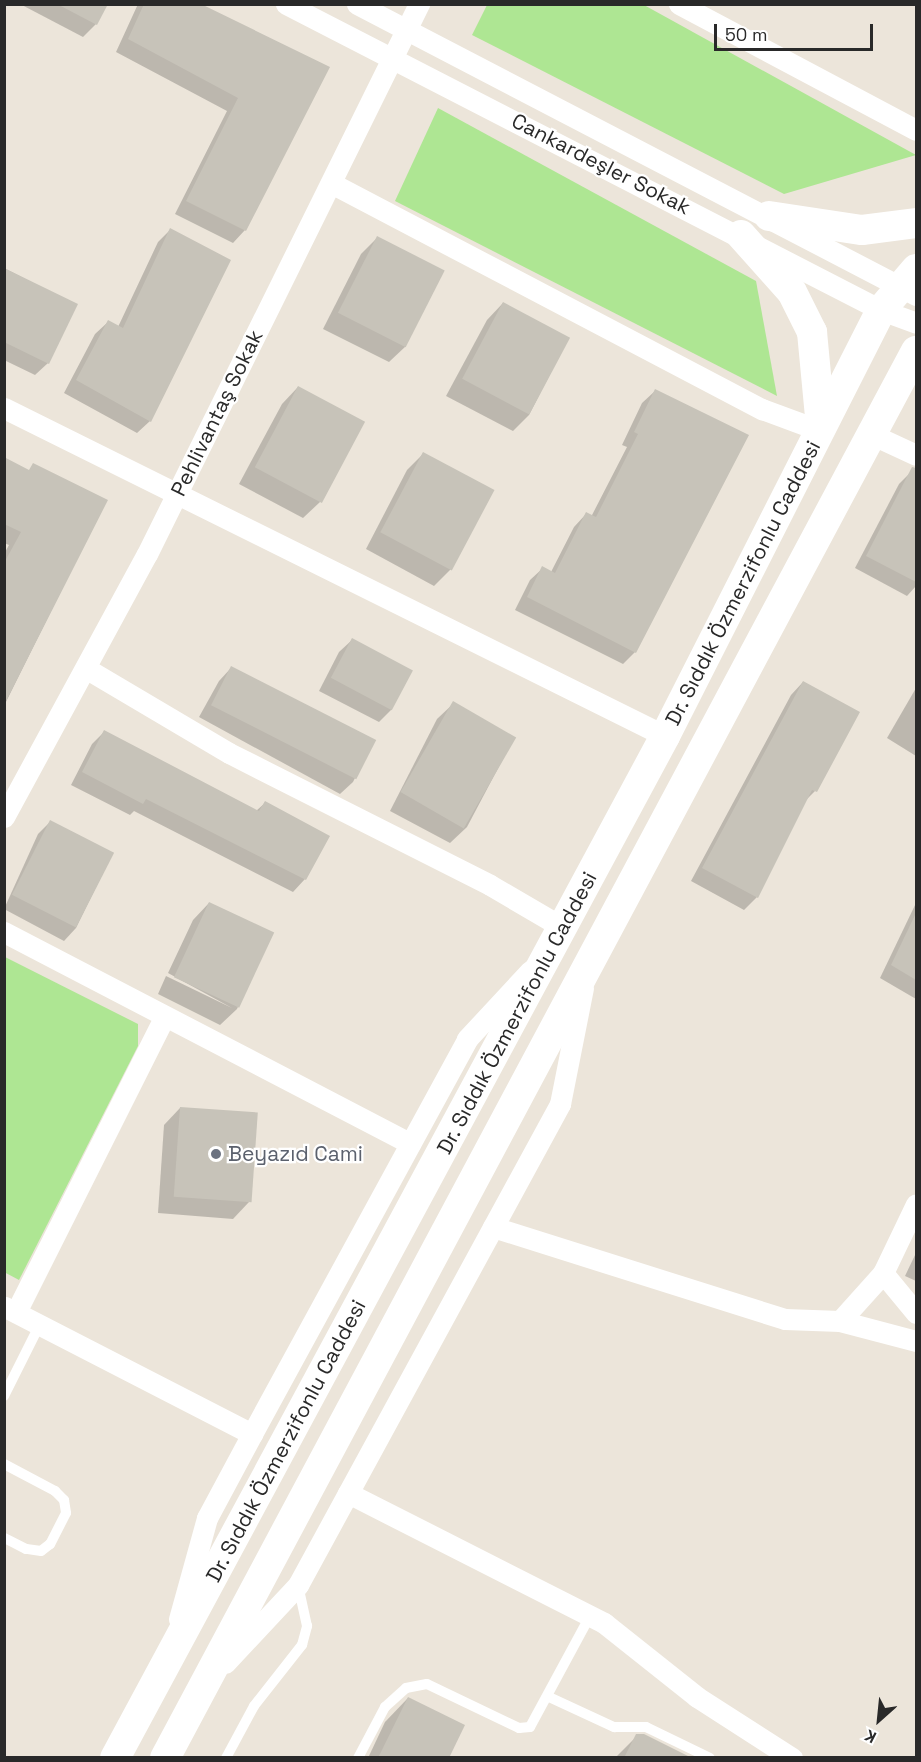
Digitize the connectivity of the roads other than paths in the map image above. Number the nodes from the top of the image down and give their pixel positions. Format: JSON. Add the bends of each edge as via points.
{"nodes":[{"id":1,"x":286,"y":4,"type":"edge"},
{"id":2,"x":357,"y":4,"type":"edge"},
{"id":3,"x":419,"y":4,"type":"edge"},
{"id":4,"x":679,"y":4,"type":"edge"},
{"id":5,"x":406,"y":30,"type":"junction"},
{"id":6,"x":392,"y":60,"type":"junction"},
{"id":7,"x":916,"y":130,"type":"edge"},
{"id":8,"x":331,"y":183,"type":"junction"},
{"id":9,"x":770,"y":216,"type":"junction"},
{"id":10,"x":916,"y":223,"type":"edge"},
{"id":11,"x":741,"y":235,"type":"junction"},
{"id":12,"x":911,"y":282,"type":"edge"},
{"id":13,"x":881,"y":309,"type":"junction"},
{"id":14,"x":916,"y":323,"type":"edge"},
{"id":15,"x":916,"y":351,"type":"edge"},
{"id":16,"x":4,"y":408,"type":"edge"},
{"id":17,"x":821,"y":431,"type":"junction"},
{"id":18,"x":873,"y":435,"type":"junction"},
{"id":19,"x":916,"y":455,"type":"edge"},
{"id":20,"x":177,"y":494,"type":"junction"},
{"id":21,"x":87,"y":669,"type":"junction"},
{"id":22,"x":665,"y":735,"type":"junction"},
{"id":23,"x":4,"y":817,"type":"edge"},
{"id":24,"x":4,"y":932,"type":"edge"},
{"id":25,"x":556,"y":938,"type":"junction"},
{"id":26,"x":588,"y":965,"type":"junction"},
{"id":27,"x":164,"y":1018,"type":"junction"},
{"id":28,"x":410,"y":1143,"type":"junction"},
{"id":29,"x":916,"y":1204,"type":"edge"},
{"id":30,"x":493,"y":1227,"type":"junction"},
{"id":31,"x":883,"y":1273,"type":"junction"},
{"id":32,"x":10,"y":1309,"type":"edge"},
{"id":33,"x":916,"y":1313,"type":"edge"},
{"id":34,"x":840,"y":1321,"type":"junction"},
{"id":35,"x":40,"y":1324,"type":"junction"},
{"id":36,"x":916,"y":1341,"type":"edge"},
{"id":37,"x":4,"y":1396,"type":"edge"},
{"id":38,"x":252,"y":1434,"type":"junction"},
{"id":39,"x":4,"y":1464,"type":"edge"},
{"id":40,"x":348,"y":1493,"type":"junction"},
{"id":41,"x":4,"y":1538,"type":"edge"},
{"id":42,"x":298,"y":1585,"type":"junction"},
{"id":43,"x":590,"y":1616,"type":"junction"},
{"id":44,"x":169,"y":1657,"type":"junction"},
{"id":45,"x":204,"y":1685,"type":"junction"},
{"id":46,"x":549,"y":1697,"type":"junction"},
{"id":47,"x":115,"y":1758,"type":"edge"},
{"id":48,"x":165,"y":1758,"type":"edge"},
{"id":49,"x":226,"y":1758,"type":"edge"},
{"id":50,"x":358,"y":1758,"type":"edge"},
{"id":51,"x":710,"y":1758,"type":"edge"},
{"id":52,"x":792,"y":1758,"type":"edge"}],
"edges":[{"from":1,"to":6,"type":"street","name":"Cankardeşler Sokak"},
{"from":2,"to":5,"type":"street","name":"Cankardeşler Sokak"},
{"from":3,"to":5,"type":"street","name":"Pehlivantaş Sokak"},
{"from":4,"to":7,"type":"street"},
{"from":5,"to":6,"type":"street","name":"Pehlivantaş Sokak"},
{"from":5,"to":9,"type":"street","name":"Cankardeşler Sokak"},
{"from":6,"to":8,"type":"street","name":"Pehlivantaş Sokak"},
{"from":6,"to":11,"type":"street","name":"Cankardeşler Sokak"},
{"from":8,"to":17,"type":"street","via":[[762,409]]},
{"from":8,"to":20,"type":"street","name":"Pehlivantaş Sokak"},
{"from":9,"to":10,"type":"main road","via":[[862,230]]},
{"from":9,"to":12,"type":"street","name":"Cankardeşler Sokak"},
{"from":11,"to":13,"type":"street","name":"Cankardeşler Sokak"},
{"from":11,"to":17,"type":"main road","via":[[792,291],[812,332]]},
{"from":12,"to":13,"type":"main road","name":"Dr. Sıddık Özmerzifonlu Caddesi"},
{"from":13,"to":14,"type":"street","name":"Cankardeşler Sokak"},
{"from":13,"to":17,"type":"main road","name":"Dr. Sıddık Özmerzifonlu Caddesi"},
{"from":15,"to":18,"type":"main road","name":"Dr. Sıddık Özmerzifonlu Caddesi"},
{"from":16,"to":20,"type":"street"},
{"from":17,"to":22,"type":"main road","name":"Dr. Sıddık Özmerzifonlu Caddesi"},
{"from":18,"to":19,"type":"street"},
{"from":18,"to":26,"type":"main road","name":"Dr. Sıddık Özmerzifonlu Caddesi"},
{"from":20,"to":21,"type":"street","name":"Pehlivantaş Sokak"},
{"from":20,"to":22,"type":"street"},
{"from":21,"to":23,"type":"street","name":"Pehlivantaş Sokak"},
{"from":21,"to":25,"type":"street","via":[[229,753],[490,885]]},
{"from":22,"to":25,"type":"main road","name":"Dr. Sıddık Özmerzifonlu Caddesi"},
{"from":24,"to":27,"type":"street"},
{"from":25,"to":28,"type":"street","via":[[466,1039]]},
{"from":25,"to":44,"type":"main road","name":"Dr. Sıddık Özmerzifonlu Caddesi"},
{"from":26,"to":30,"type":"street","via":[[560,1104]]},
{"from":26,"to":45,"type":"main road","name":"Dr. Sıddık Özmerzifonlu Caddesi"},
{"from":27,"to":28,"type":"street"},
{"from":27,"to":32,"type":"street"},
{"from":28,"to":38,"type":"street"},
{"from":29,"to":31,"type":"street"},
{"from":30,"to":34,"type":"street","via":[[785,1319]]},
{"from":30,"to":40,"type":"street"},
{"from":31,"to":33,"type":"street"},
{"from":31,"to":34,"type":"street"},
{"from":32,"to":35,"type":"street"},
{"from":34,"to":36,"type":"street"},
{"from":35,"to":37,"type":"lane"},
{"from":35,"to":38,"type":"street"},
{"from":38,"to":44,"type":"street","via":[[207,1518]]},
{"from":39,"to":41,"type":"lane","via":[[55,1491],[64,1500],[66,1513],[50,1544],[41,1551],[26,1549]]},
{"from":40,"to":42,"type":"street"},
{"from":40,"to":43,"type":"street"},
{"from":42,"to":45,"type":"street"},
{"from":42,"to":49,"type":"lane","via":[[307,1626],[302,1645],[254,1706]]},
{"from":43,"to":46,"type":"lane"},
{"from":43,"to":52,"type":"street","via":[[697,1697]]},
{"from":44,"to":47,"type":"main road","name":"Dr. Sıddık Özmerzifonlu Caddesi"},
{"from":45,"to":48,"type":"main road","name":"Dr. Sıddık Özmerzifonlu Caddesi"},
{"from":46,"to":50,"type":"lane","via":[[530,1727],[519,1728],[426,1684],[406,1688],[385,1707]]},
{"from":46,"to":51,"type":"lane","via":[[614,1727],[646,1727]]}]}
